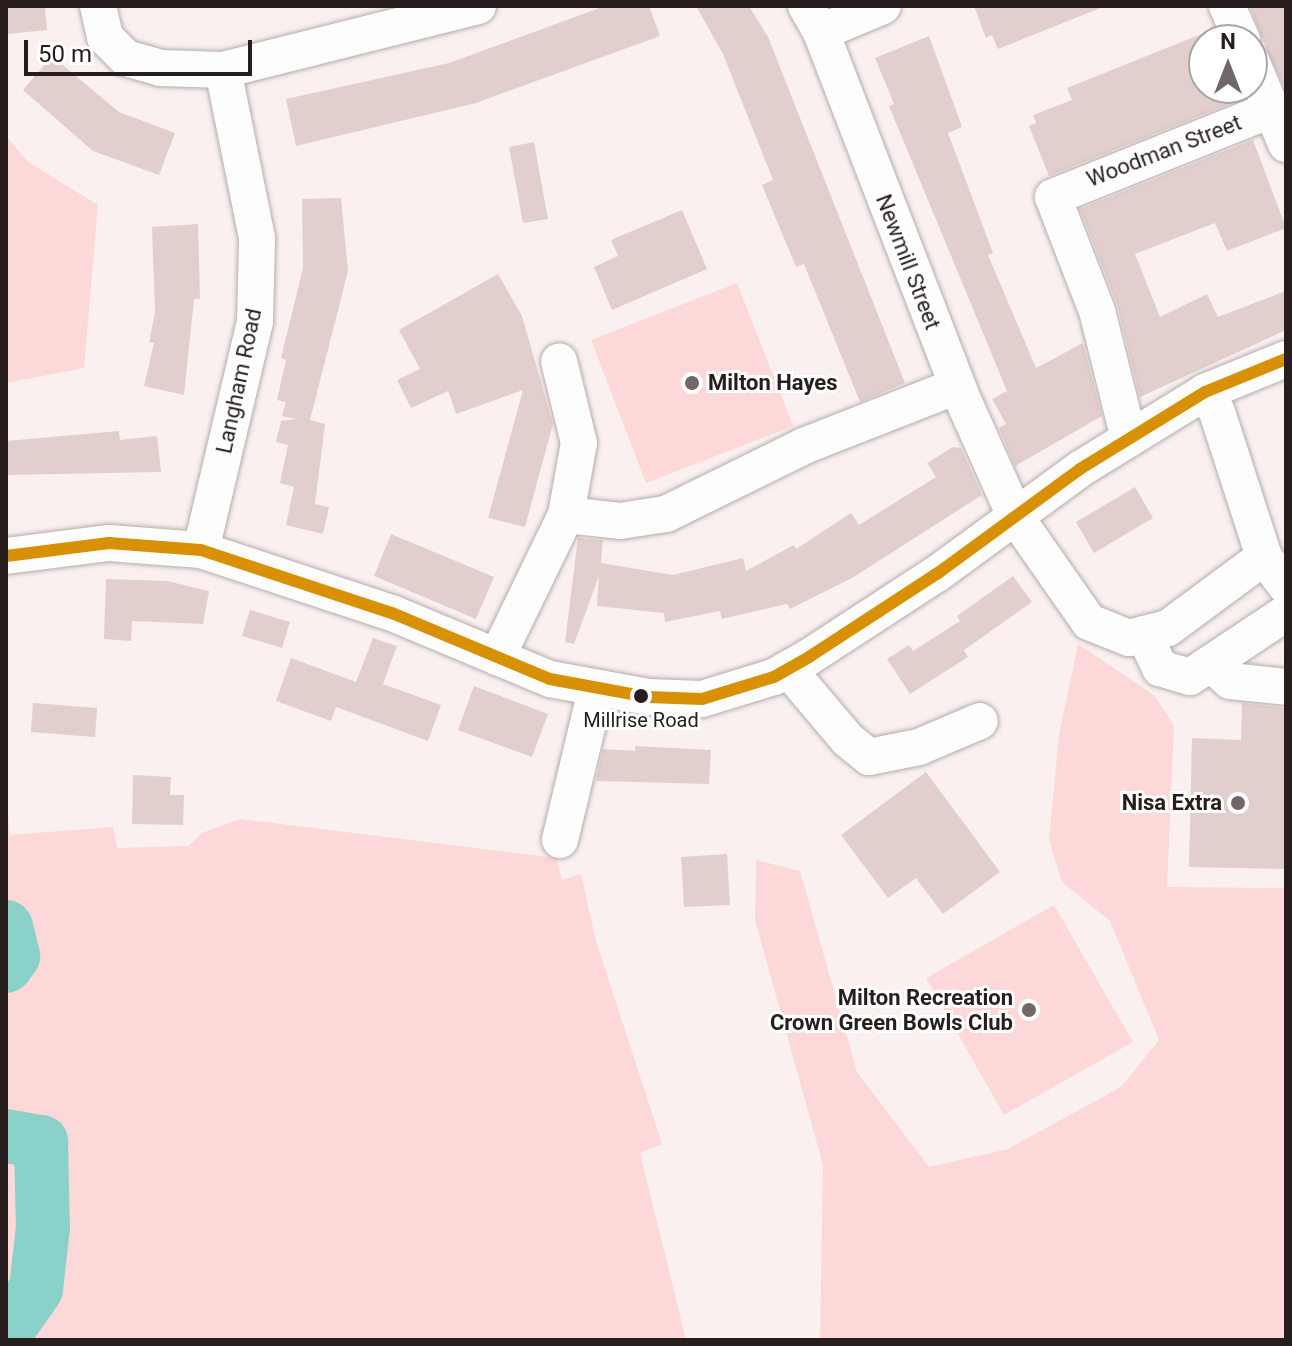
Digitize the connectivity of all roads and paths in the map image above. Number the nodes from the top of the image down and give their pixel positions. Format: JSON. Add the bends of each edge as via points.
{"nodes":[{"id":1,"x":98,"y":6,"type":"edge"},
{"id":2,"x":478,"y":6,"type":"edge"},
{"id":3,"x":883,"y":6,"type":"edge"},
{"id":4,"x":814,"y":19,"type":"edge"},
{"id":5,"x":223,"y":70,"type":"junction"},
{"id":6,"x":1268,"y":98,"type":"edge"},
{"id":7,"x":1273,"y":109,"type":"junction"},
{"id":8,"x":1286,"y":144,"type":"edge"},
{"id":9,"x":1286,"y":359,"type":"edge"},
{"id":10,"x":559,"y":361,"type":"dead end"},
{"id":11,"x":957,"y":386,"type":"junction"},
{"id":12,"x":1205,"y":392,"type":"junction"},
{"id":13,"x":1129,"y":439,"type":"junction"},
{"id":14,"x":566,"y":515,"type":"junction"},
{"id":15,"x":1015,"y":516,"type":"junction"},
{"id":16,"x":201,"y":550,"type":"junction"},
{"id":17,"x":6,"y":556,"type":"edge"},
{"id":18,"x":1264,"y":557,"type":"junction"},
{"id":19,"x":1286,"y":586,"type":"edge"},
{"id":20,"x":1286,"y":613,"type":"edge"},
{"id":21,"x":1144,"y":634,"type":"junction"},
{"id":22,"x":497,"y":657,"type":"junction"},
{"id":23,"x":1214,"y":666,"type":"junction"},
{"id":24,"x":788,"y":669,"type":"junction"},
{"id":25,"x":1286,"y":687,"type":"edge"},
{"id":26,"x":596,"y":690,"type":"junction"},
{"id":27,"x":980,"y":721,"type":"dead end"},
{"id":28,"x":560,"y":840,"type":"dead end"}],
"edges":[{"from":1,"to":5,"type":"street","via":[[105,37],[126,58],[161,68]]},
{"from":2,"to":5,"type":"street"},
{"from":3,"to":4,"type":"street"},
{"from":4,"to":11,"type":"street","name":"Newmill Street"},
{"from":5,"to":16,"type":"street","name":"Langham Road","via":[[257,238],[255,322]]},
{"from":6,"to":7,"type":"street"},
{"from":7,"to":8,"type":"street"},
{"from":7,"to":13,"type":"street","name":"Woodman Street","via":[[1055,194],[1053,201],[1100,320]]},
{"from":9,"to":12,"type":"street"},
{"from":10,"to":14,"type":"street","via":[[579,443]]},
{"from":11,"to":14,"type":"street","via":[[804,446],[666,514],[620,521]]},
{"from":11,"to":15,"type":"street","name":"Newmill Street"},
{"from":12,"to":13,"type":"street"},
{"from":12,"to":18,"type":"street","via":[[1217,412]]},
{"from":13,"to":15,"type":"street"},
{"from":14,"to":22,"type":"street"},
{"from":15,"to":21,"type":"street","name":"Newmill Street","via":[[1089,622],[1129,638]]},
{"from":15,"to":24,"type":"street","via":[[938,573]]},
{"from":16,"to":17,"type":"street","via":[[109,543]]},
{"from":16,"to":22,"type":"street","via":[[392,613]]},
{"from":18,"to":19,"type":"street"},
{"from":18,"to":21,"type":"street","via":[[1168,628]]},
{"from":20,"to":23,"type":"street"},
{"from":21,"to":23,"type":"street","via":[[1160,668],[1173,675],[1190,677]]},
{"from":22,"to":26,"type":"street"},
{"from":23,"to":25,"type":"street","via":[[1230,681]]},
{"from":24,"to":26,"type":"street","via":[[702,699]]},
{"from":24,"to":27,"type":"street","via":[[869,757],[919,747]]},
{"from":26,"to":28,"type":"street"}]}
